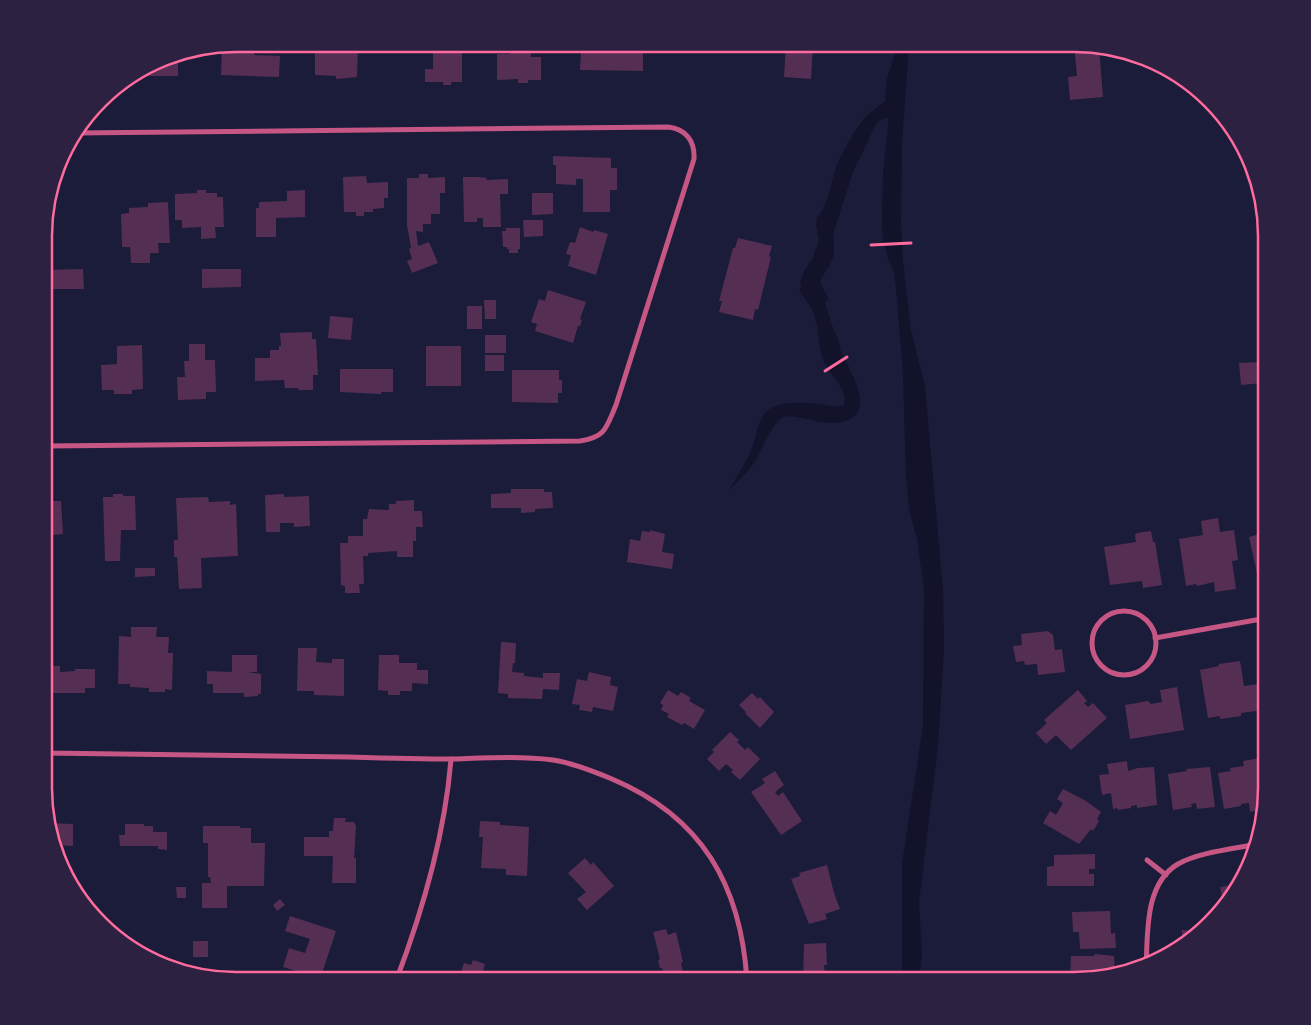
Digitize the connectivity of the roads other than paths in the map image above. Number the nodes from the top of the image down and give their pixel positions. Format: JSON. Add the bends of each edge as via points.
{"nodes":[{"id":1,"x":85,"y":133,"type":"edge"},
{"id":2,"x":52,"y":446,"type":"edge"},
{"id":3,"x":1258,"y":620,"type":"edge"},
{"id":4,"x":1155,"y":638,"type":"junction"},
{"id":5,"x":52,"y":753,"type":"edge"},
{"id":6,"x":451,"y":759,"type":"junction"},
{"id":7,"x":1250,"y":846,"type":"edge"},
{"id":8,"x":1147,"y":860,"type":"dead end"},
{"id":9,"x":1166,"y":875,"type":"junction"},
{"id":10,"x":1147,"y":957,"type":"edge"},
{"id":11,"x":399,"y":972,"type":"edge"},
{"id":12,"x":746,"y":972,"type":"edge"}],
"edges":[{"from":1,"to":2,"type":"street","via":[[668,127],[683,131],[688,136],[694,159],[616,405],[603,433],[593,439]]},
{"from":3,"to":4,"type":"street"},
{"from":4,"to":4,"type":"street","via":[[1151,626],[1141,616],[1130,611],[1117,611],[1097,625],[1092,649],[1106,669],[1129,674],[1149,662],[1155,650]]},
{"from":5,"to":6,"type":"street"},
{"from":6,"to":11,"type":"street","via":[[445,812],[435,854]]},
{"from":6,"to":12,"type":"street","via":[[524,758],[562,762],[633,788],[662,806],[692,832],[719,874],[737,915]]},
{"from":7,"to":9,"type":"street","via":[[1190,860]]},
{"from":8,"to":9,"type":"street"},
{"from":9,"to":10,"type":"street","via":[[1150,912]]}]}
